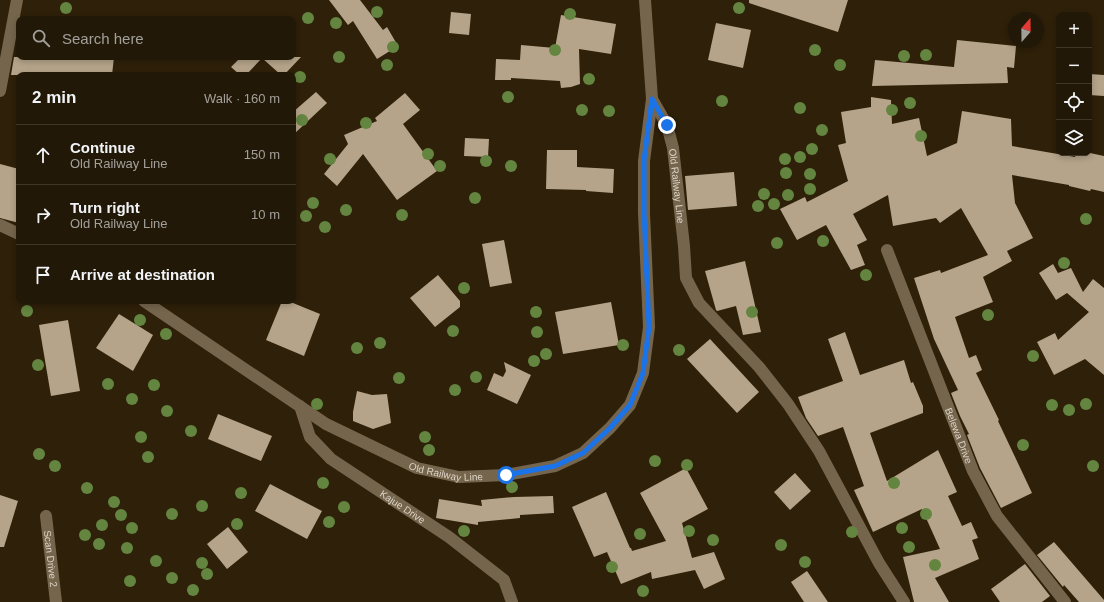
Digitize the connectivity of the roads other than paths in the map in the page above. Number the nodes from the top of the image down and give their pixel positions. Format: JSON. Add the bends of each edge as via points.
{"nodes":[{"id":1,"x":17,"y":0,"type":"edge"},
{"id":2,"x":645,"y":0,"type":"edge"},
{"id":3,"x":0,"y":91,"type":"edge"},
{"id":4,"x":652,"y":99,"type":"junction"},
{"id":5,"x":0,"y":225,"type":"edge"},
{"id":6,"x":16,"y":233,"type":"edge"},
{"id":7,"x":887,"y":250,"type":"dead end"},
{"id":8,"x":148,"y":304,"type":"edge"},
{"id":9,"x":300,"y":406,"type":"junction"},
{"id":10,"x":46,"y":516,"type":"dead end"},
{"id":11,"x":56,"y":602,"type":"edge"},
{"id":12,"x":512,"y":602,"type":"edge"},
{"id":13,"x":904,"y":602,"type":"edge"},
{"id":14,"x":1065,"y":602,"type":"edge"}],
"edges":[{"from":1,"to":3,"type":"street"},
{"from":2,"to":4,"type":"street","name":"Old Railway Line"},
{"from":4,"to":9,"type":"street","name":"Old Railway Line","via":[[644,160],[649,327],[643,373],[630,405],[583,453],[555,466],[506,475],[458,477],[417,468],[326,424]]},
{"from":4,"to":13,"type":"street","name":"Old Railway Line","via":[[667,125],[673,148],[686,278],[699,303],[759,367],[788,404],[814,444],[879,563]]},
{"from":5,"to":6,"type":"street"},
{"from":7,"to":14,"type":"street","name":"Belewa Drive","via":[[973,470],[997,516]]},
{"from":8,"to":9,"type":"street","name":"Old Railway Line"},
{"from":9,"to":12,"type":"street","name":"Kajue Drive","via":[[310,437],[331,459],[454,541],[504,580]]},
{"from":10,"to":11,"type":"street","name":"Scan Drive 2"}]}
